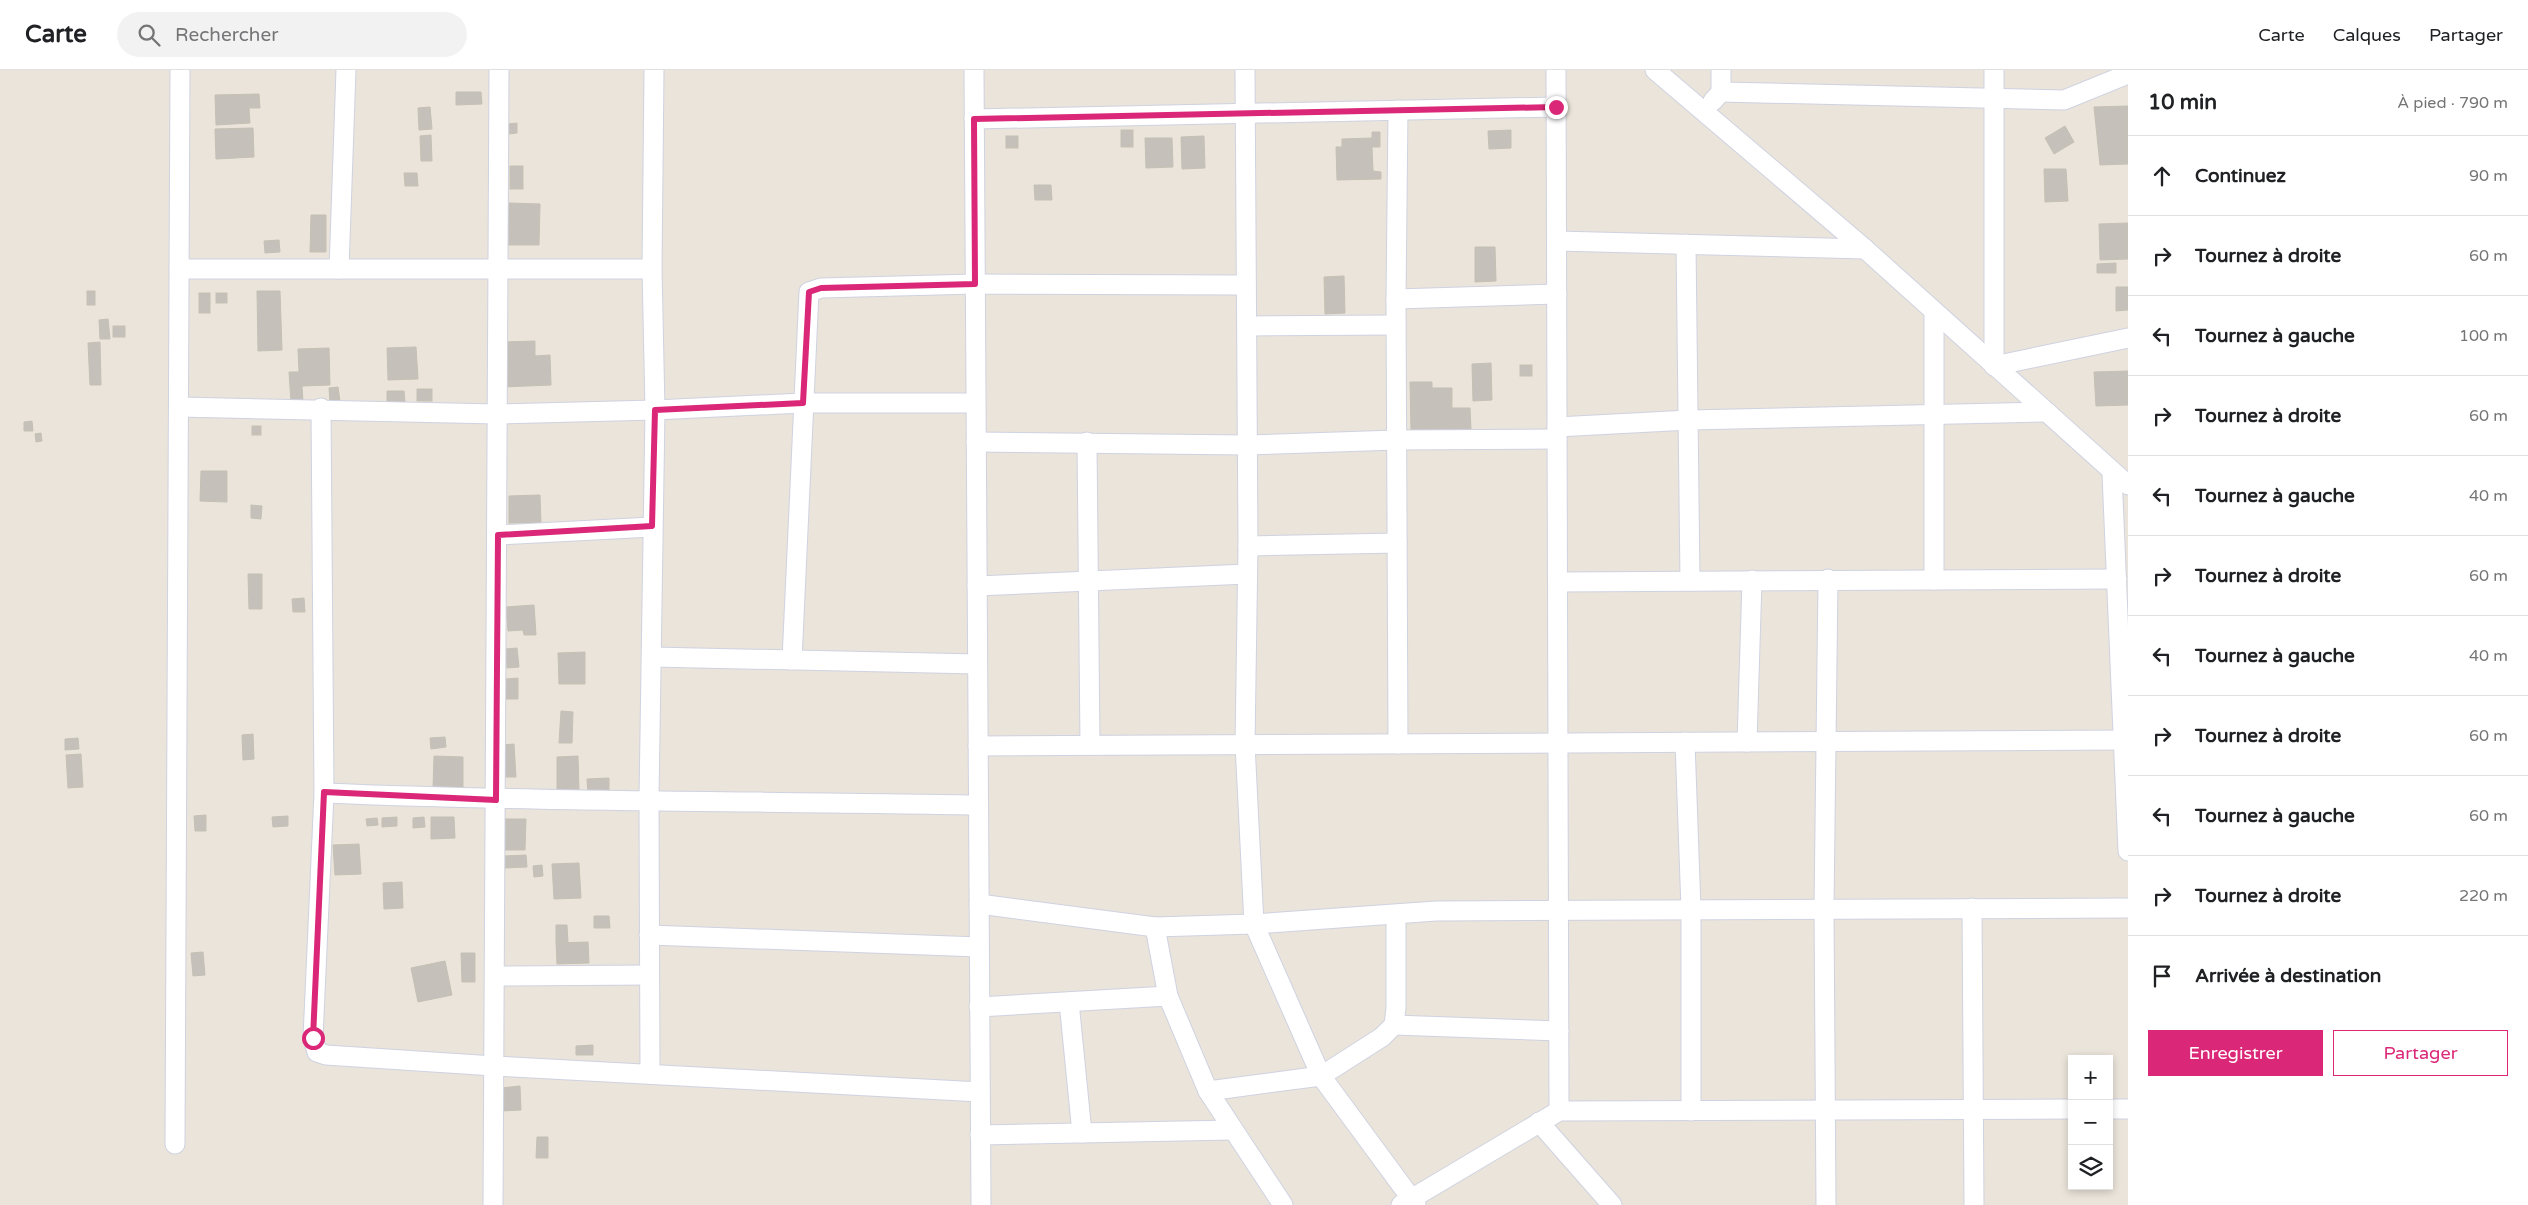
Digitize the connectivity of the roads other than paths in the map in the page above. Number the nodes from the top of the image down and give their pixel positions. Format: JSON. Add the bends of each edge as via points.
{"nodes":[{"id":1,"x":180,"y":70,"type":"edge"},
{"id":2,"x":346,"y":70,"type":"edge"},
{"id":3,"x":499,"y":70,"type":"edge"},
{"id":4,"x":654,"y":70,"type":"edge"},
{"id":5,"x":974,"y":70,"type":"edge"},
{"id":6,"x":1245,"y":70,"type":"edge"},
{"id":7,"x":1556,"y":70,"type":"edge"},
{"id":8,"x":1655,"y":70,"type":"edge"},
{"id":9,"x":1721,"y":70,"type":"edge"},
{"id":10,"x":1994,"y":70,"type":"edge"},
{"id":11,"x":2128,"y":74,"type":"edge"},
{"id":12,"x":1721,"y":92,"type":"junction"},
{"id":13,"x":1994,"y":100,"type":"junction"},
{"id":14,"x":1556,"y":107,"type":"junction"},
{"id":15,"x":1398,"y":110,"type":"junction"},
{"id":16,"x":1704,"y":111,"type":"junction"},
{"id":17,"x":1245,"y":113,"type":"junction"},
{"id":18,"x":974,"y":119,"type":"junction"},
{"id":19,"x":1557,"y":241,"type":"junction"},
{"id":20,"x":1686,"y":244,"type":"junction"},
{"id":21,"x":1865,"y":249,"type":"junction"},
{"id":22,"x":180,"y":269,"type":"junction"},
{"id":23,"x":339,"y":269,"type":"junction"},
{"id":24,"x":652,"y":269,"type":"junction"},
{"id":25,"x":496,"y":270,"type":"junction"},
{"id":26,"x":975,"y":284,"type":"junction"},
{"id":27,"x":1246,"y":285,"type":"junction"},
{"id":28,"x":1557,"y":294,"type":"junction"},
{"id":29,"x":1396,"y":299,"type":"junction"},
{"id":30,"x":1934,"y":313,"type":"junction"},
{"id":31,"x":1396,"y":325,"type":"junction"},
{"id":32,"x":1248,"y":326,"type":"junction"},
{"id":33,"x":2128,"y":338,"type":"edge"},
{"id":34,"x":1994,"y":366,"type":"junction"},
{"id":35,"x":803,"y":403,"type":"junction"},
{"id":36,"x":976,"y":404,"type":"junction"},
{"id":37,"x":179,"y":407,"type":"junction"},
{"id":38,"x":321,"y":408,"type":"junction"},
{"id":39,"x":655,"y":410,"type":"junction"},
{"id":40,"x":2047,"y":412,"type":"junction"},
{"id":41,"x":497,"y":414,"type":"junction"},
{"id":42,"x":1935,"y":414,"type":"junction"},
{"id":43,"x":1689,"y":420,"type":"junction"},
{"id":44,"x":1557,"y":433,"type":"junction"},
{"id":45,"x":1396,"y":440,"type":"junction"},
{"id":46,"x":976,"y":442,"type":"junction"},
{"id":47,"x":1087,"y":442,"type":"junction"},
{"id":48,"x":1246,"y":445,"type":"junction"},
{"id":49,"x":2112,"y":474,"type":"junction"},
{"id":50,"x":2128,"y":485,"type":"edge"},
{"id":51,"x":652,"y":526,"type":"junction"},
{"id":52,"x":498,"y":535,"type":"junction"},
{"id":53,"x":1397,"y":543,"type":"junction"},
{"id":54,"x":1248,"y":546,"type":"junction"},
{"id":55,"x":1247,"y":574,"type":"junction"},
{"id":56,"x":1828,"y":579,"type":"junction"},
{"id":57,"x":1087,"y":580,"type":"junction"},
{"id":58,"x":1752,"y":580,"type":"junction"},
{"id":59,"x":1934,"y":580,"type":"junction"},
{"id":60,"x":2117,"y":580,"type":"junction"},
{"id":61,"x":1690,"y":581,"type":"junction"},
{"id":62,"x":1558,"y":582,"type":"junction"},
{"id":63,"x":977,"y":586,"type":"junction"},
{"id":64,"x":652,"y":657,"type":"junction"},
{"id":65,"x":792,"y":660,"type":"junction"},
{"id":66,"x":977,"y":664,"type":"junction"},
{"id":67,"x":2126,"y":740,"type":"edge"},
{"id":68,"x":1828,"y":741,"type":"junction"},
{"id":69,"x":1686,"y":742,"type":"junction"},
{"id":70,"x":1747,"y":742,"type":"junction"},
{"id":71,"x":1558,"y":743,"type":"junction"},
{"id":72,"x":1245,"y":744,"type":"junction"},
{"id":73,"x":1398,"y":744,"type":"junction"},
{"id":74,"x":1090,"y":745,"type":"junction"},
{"id":75,"x":978,"y":746,"type":"junction"},
{"id":76,"x":324,"y":792,"type":"junction"},
{"id":77,"x":496,"y":800,"type":"junction"},
{"id":78,"x":649,"y":800,"type":"junction"},
{"id":79,"x":978,"y":805,"type":"junction"},
{"id":80,"x":2128,"y":851,"type":"edge"},
{"id":81,"x":979,"y":904,"type":"junction"},
{"id":82,"x":1824,"y":908,"type":"junction"},
{"id":83,"x":1972,"y":908,"type":"junction"},
{"id":84,"x":2128,"y":908,"type":"edge"},
{"id":85,"x":1691,"y":909,"type":"junction"},
{"id":86,"x":1559,"y":910,"type":"junction"},
{"id":87,"x":1396,"y":914,"type":"junction"},
{"id":88,"x":1254,"y":924,"type":"junction"},
{"id":89,"x":1155,"y":927,"type":"junction"},
{"id":90,"x":649,"y":935,"type":"junction"},
{"id":91,"x":979,"y":947,"type":"junction"},
{"id":92,"x":649,"y":975,"type":"junction"},
{"id":93,"x":495,"y":976,"type":"junction"},
{"id":94,"x":1168,"y":996,"type":"junction"},
{"id":95,"x":1069,"y":1002,"type":"junction"},
{"id":96,"x":979,"y":1007,"type":"junction"},
{"id":97,"x":1394,"y":1025,"type":"junction"},
{"id":98,"x":1559,"y":1031,"type":"junction"},
{"id":99,"x":494,"y":1066,"type":"junction"},
{"id":100,"x":650,"y":1074,"type":"junction"},
{"id":101,"x":1321,"y":1076,"type":"junction"},
{"id":102,"x":1208,"y":1091,"type":"junction"},
{"id":103,"x":980,"y":1092,"type":"junction"},
{"id":104,"x":1973,"y":1108,"type":"junction"},
{"id":105,"x":2068,"y":1108,"type":"edge"},
{"id":106,"x":1825,"y":1109,"type":"junction"},
{"id":107,"x":2113,"y":1109,"type":"edge"},
{"id":108,"x":2128,"y":1109,"type":"edge"},
{"id":109,"x":1559,"y":1111,"type":"junction"},
{"id":110,"x":1691,"y":1111,"type":"junction"},
{"id":111,"x":1539,"y":1122,"type":"junction"},
{"id":112,"x":1232,"y":1130,"type":"junction"},
{"id":113,"x":1082,"y":1133,"type":"junction"},
{"id":114,"x":980,"y":1135,"type":"junction"},
{"id":115,"x":174,"y":1144,"type":"dead end"},
{"id":116,"x":1409,"y":1203,"type":"edge"},
{"id":117,"x":493,"y":1205,"type":"edge"},
{"id":118,"x":981,"y":1205,"type":"edge"},
{"id":119,"x":1283,"y":1205,"type":"edge"},
{"id":120,"x":1612,"y":1205,"type":"edge"},
{"id":121,"x":1826,"y":1205,"type":"edge"},
{"id":122,"x":1974,"y":1205,"type":"edge"}],
"edges":[{"from":1,"to":22,"type":"street"},
{"from":2,"to":23,"type":"street"},
{"from":3,"to":25,"type":"street"},
{"from":4,"to":24,"type":"street"},
{"from":5,"to":18,"type":"street"},
{"from":6,"to":17,"type":"street"},
{"from":7,"to":14,"type":"street"},
{"from":8,"to":16,"type":"street"},
{"from":9,"to":12,"type":"street"},
{"from":10,"to":13,"type":"street"},
{"from":11,"to":13,"type":"street","via":[[2064,100]]},
{"from":12,"to":13,"type":"street"},
{"from":12,"to":16,"type":"street"},
{"from":13,"to":34,"type":"street"},
{"from":14,"to":15,"type":"street"},
{"from":14,"to":19,"type":"street"},
{"from":15,"to":17,"type":"street"},
{"from":15,"to":29,"type":"street"},
{"from":16,"to":21,"type":"street"},
{"from":17,"to":18,"type":"street"},
{"from":17,"to":27,"type":"street"},
{"from":18,"to":26,"type":"street"},
{"from":19,"to":20,"type":"street"},
{"from":19,"to":28,"type":"street"},
{"from":20,"to":21,"type":"street"},
{"from":20,"to":43,"type":"street"},
{"from":21,"to":30,"type":"street"},
{"from":22,"to":23,"type":"street"},
{"from":22,"to":37,"type":"street"},
{"from":23,"to":25,"type":"street"},
{"from":24,"to":25,"type":"street"},
{"from":24,"to":39,"type":"street"},
{"from":25,"to":41,"type":"street"},
{"from":26,"to":27,"type":"street"},
{"from":26,"to":35,"type":"street","via":[[821,288],[809,292]]},
{"from":26,"to":36,"type":"street"},
{"from":27,"to":32,"type":"street"},
{"from":28,"to":29,"type":"street"},
{"from":28,"to":44,"type":"street"},
{"from":29,"to":31,"type":"street"},
{"from":30,"to":34,"type":"street"},
{"from":30,"to":42,"type":"street"},
{"from":31,"to":32,"type":"street"},
{"from":31,"to":45,"type":"street"},
{"from":32,"to":48,"type":"street"},
{"from":33,"to":34,"type":"street"},
{"from":34,"to":40,"type":"street"},
{"from":35,"to":36,"type":"street"},
{"from":35,"to":39,"type":"street"},
{"from":35,"to":65,"type":"street"},
{"from":36,"to":46,"type":"street"},
{"from":37,"to":38,"type":"street"},
{"from":37,"to":115,"type":"street"},
{"from":38,"to":41,"type":"street"},
{"from":38,"to":76,"type":"street"},
{"from":39,"to":41,"type":"street"},
{"from":39,"to":51,"type":"street"},
{"from":40,"to":42,"type":"street"},
{"from":40,"to":49,"type":"street"},
{"from":41,"to":52,"type":"street"},
{"from":42,"to":43,"type":"street"},
{"from":42,"to":59,"type":"street"},
{"from":43,"to":44,"type":"street"},
{"from":43,"to":61,"type":"street"},
{"from":44,"to":45,"type":"street"},
{"from":44,"to":62,"type":"street"},
{"from":45,"to":48,"type":"street"},
{"from":45,"to":53,"type":"street"},
{"from":46,"to":47,"type":"street"},
{"from":46,"to":63,"type":"street"},
{"from":47,"to":48,"type":"street"},
{"from":47,"to":57,"type":"street"},
{"from":48,"to":54,"type":"street"},
{"from":49,"to":50,"type":"street"},
{"from":49,"to":60,"type":"street"},
{"from":51,"to":52,"type":"street"},
{"from":51,"to":64,"type":"street"},
{"from":52,"to":77,"type":"street"},
{"from":53,"to":54,"type":"street"},
{"from":53,"to":73,"type":"street"},
{"from":54,"to":55,"type":"street"},
{"from":55,"to":57,"type":"street"},
{"from":55,"to":72,"type":"street"},
{"from":56,"to":58,"type":"street"},
{"from":56,"to":59,"type":"street"},
{"from":56,"to":68,"type":"street"},
{"from":57,"to":63,"type":"street"},
{"from":57,"to":74,"type":"street"},
{"from":58,"to":61,"type":"street"},
{"from":58,"to":70,"type":"street"},
{"from":59,"to":60,"type":"street"},
{"from":60,"to":67,"type":"street"},
{"from":61,"to":62,"type":"street"},
{"from":62,"to":71,"type":"street"},
{"from":63,"to":66,"type":"street"},
{"from":64,"to":65,"type":"street"},
{"from":64,"to":78,"type":"street"},
{"from":65,"to":66,"type":"street"},
{"from":66,"to":75,"type":"street"},
{"from":67,"to":68,"type":"street"},
{"from":67,"to":80,"type":"street"},
{"from":68,"to":70,"type":"street"},
{"from":68,"to":82,"type":"street"},
{"from":69,"to":70,"type":"street"},
{"from":69,"to":71,"type":"street"},
{"from":69,"to":85,"type":"street"},
{"from":71,"to":73,"type":"street"},
{"from":71,"to":86,"type":"street"},
{"from":72,"to":73,"type":"street"},
{"from":72,"to":74,"type":"street"},
{"from":72,"to":88,"type":"street"},
{"from":74,"to":75,"type":"street"},
{"from":75,"to":79,"type":"street"},
{"from":76,"to":77,"type":"street"},
{"from":76,"to":99,"type":"street","via":[[313,1038],[317,1052]]},
{"from":77,"to":78,"type":"street"},
{"from":77,"to":93,"type":"street"},
{"from":78,"to":79,"type":"street"},
{"from":78,"to":90,"type":"street"},
{"from":79,"to":81,"type":"street"},
{"from":81,"to":89,"type":"street"},
{"from":81,"to":91,"type":"street"},
{"from":82,"to":83,"type":"street"},
{"from":82,"to":85,"type":"street"},
{"from":82,"to":106,"type":"street"},
{"from":83,"to":84,"type":"street"},
{"from":83,"to":104,"type":"street"},
{"from":85,"to":86,"type":"street"},
{"from":85,"to":110,"type":"street"},
{"from":86,"to":87,"type":"street","via":[[1436,910]]},
{"from":86,"to":98,"type":"street"},
{"from":87,"to":88,"type":"street"},
{"from":87,"to":97,"type":"street"},
{"from":88,"to":89,"type":"street"},
{"from":88,"to":101,"type":"street"},
{"from":89,"to":94,"type":"street"},
{"from":90,"to":91,"type":"street"},
{"from":90,"to":92,"type":"street"},
{"from":91,"to":96,"type":"street"},
{"from":92,"to":93,"type":"street"},
{"from":92,"to":100,"type":"street"},
{"from":93,"to":99,"type":"street"},
{"from":94,"to":95,"type":"street"},
{"from":94,"to":102,"type":"street"},
{"from":95,"to":96,"type":"street"},
{"from":95,"to":113,"type":"street"},
{"from":96,"to":103,"type":"street"},
{"from":97,"to":98,"type":"street"},
{"from":97,"to":101,"type":"street","via":[[1382,1037]]},
{"from":98,"to":109,"type":"street"},
{"from":99,"to":100,"type":"street"},
{"from":99,"to":117,"type":"street"},
{"from":100,"to":103,"type":"street"},
{"from":101,"to":102,"type":"street"},
{"from":101,"to":116,"type":"street"},
{"from":102,"to":112,"type":"street"},
{"from":103,"to":114,"type":"street"},
{"from":104,"to":105,"type":"street"},
{"from":104,"to":106,"type":"street"},
{"from":104,"to":122,"type":"street"},
{"from":106,"to":110,"type":"street"},
{"from":106,"to":121,"type":"street"},
{"from":107,"to":108,"type":"street"},
{"from":109,"to":110,"type":"street"},
{"from":109,"to":111,"type":"street"},
{"from":111,"to":116,"type":"street"},
{"from":111,"to":120,"type":"street"},
{"from":112,"to":113,"type":"street"},
{"from":112,"to":119,"type":"street"},
{"from":113,"to":114,"type":"street"},
{"from":114,"to":118,"type":"street"}]}
